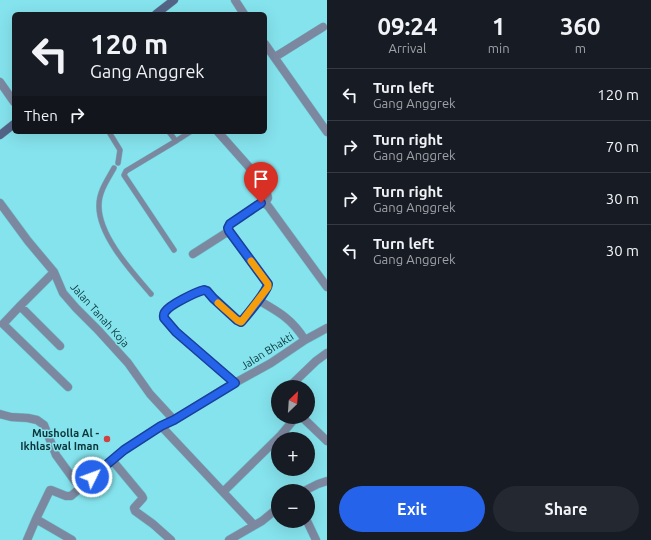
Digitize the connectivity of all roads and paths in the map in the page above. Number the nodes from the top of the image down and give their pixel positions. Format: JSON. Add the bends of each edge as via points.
{"nodes":[{"id":1,"x":174,"y":0,"type":"edge"},
{"id":2,"x":235,"y":0,"type":"edge"},
{"id":3,"x":159,"y":12,"type":"edge"},
{"id":4,"x":243,"y":12,"type":"edge"},
{"id":5,"x":323,"y":27,"type":"dead end"},
{"id":6,"x":267,"y":47,"type":"edge"},
{"id":7,"x":275,"y":57,"type":"junction"},
{"id":8,"x":0,"y":82,"type":"edge"},
{"id":9,"x":12,"y":99,"type":"edge"},
{"id":10,"x":12,"y":126,"type":"edge"},
{"id":11,"x":327,"y":132,"type":"edge"},
{"id":12,"x":110,"y":134,"type":"edge"},
{"id":13,"x":171,"y":134,"type":"edge"},
{"id":14,"x":186,"y":134,"type":"edge"},
{"id":15,"x":220,"y":134,"type":"edge"},
{"id":16,"x":0,"y":135,"type":"edge"},
{"id":17,"x":176,"y":140,"type":"junction"},
{"id":18,"x":118,"y":163,"type":"dead end"},
{"id":19,"x":114,"y":168,"type":"dead end"},
{"id":20,"x":0,"y":203,"type":"edge"},
{"id":21,"x":265,"y":204,"type":"junction"},
{"id":22,"x":229,"y":231,"type":"junction"},
{"id":23,"x":174,"y":250,"type":"dead end"},
{"id":24,"x":193,"y":254,"type":"dead end"},
{"id":25,"x":54,"y":272,"type":"junction"},
{"id":26,"x":327,"y":287,"type":"edge"},
{"id":27,"x":151,"y":294,"type":"dead end"},
{"id":28,"x":258,"y":300,"type":"junction"},
{"id":29,"x":20,"y":306,"type":"junction"},
{"id":30,"x":327,"y":328,"type":"edge"},
{"id":31,"x":305,"y":340,"type":"junction"},
{"id":32,"x":60,"y":346,"type":"dead end"},
{"id":33,"x":327,"y":353,"type":"edge"},
{"id":34,"x":297,"y":380,"type":"edge"},
{"id":35,"x":235,"y":383,"type":"junction"},
{"id":36,"x":68,"y":387,"type":"dead end"},
{"id":37,"x":0,"y":414,"type":"edge"},
{"id":38,"x":174,"y":420,"type":"junction"},
{"id":39,"x":290,"y":424,"type":"edge"},
{"id":40,"x":309,"y":424,"type":"edge"},
{"id":41,"x":161,"y":426,"type":"junction"},
{"id":42,"x":327,"y":441,"type":"edge"},
{"id":43,"x":112,"y":460,"type":"junction"},
{"id":44,"x":327,"y":481,"type":"edge"},
{"id":45,"x":315,"y":486,"type":"edge"},
{"id":46,"x":80,"y":488,"type":"junction"},
{"id":47,"x":223,"y":492,"type":"junction"},
{"id":48,"x":271,"y":514,"type":"edge"},
{"id":49,"x":36,"y":519,"type":"junction"},
{"id":50,"x":254,"y":525,"type":"junction"},
{"id":51,"x":310,"y":528,"type":"edge"},
{"id":52,"x":27,"y":540,"type":"edge"},
{"id":53,"x":72,"y":540,"type":"edge"},
{"id":54,"x":171,"y":540,"type":"edge"},
{"id":55,"x":228,"y":540,"type":"edge"},
{"id":56,"x":316,"y":540,"type":"edge"}],
"edges":[{"from":1,"to":3,"type":"main road"},
{"from":2,"to":4,"type":"street"},
{"from":5,"to":7,"type":"street"},
{"from":6,"to":7,"type":"street"},
{"from":7,"to":11,"type":"street"},
{"from":8,"to":9,"type":"street"},
{"from":10,"to":16,"type":"main road"},
{"from":12,"to":18,"type":"lane","via":[[120,150]]},
{"from":13,"to":17,"type":"lane"},
{"from":14,"to":17,"type":"lane"},
{"from":15,"to":21,"type":"street","via":[[266,190],[268,198]]},
{"from":17,"to":23,"type":"lane","via":[[126,171],[124,175]]},
{"from":19,"to":27,"type":"lane","via":[[100,196],[100,218],[122,259]]},
{"from":20,"to":25,"type":"street","name":"Jalan Tanah Koja"},
{"from":21,"to":22,"type":"street","via":[[261,203],[230,224]]},
{"from":21,"to":26,"type":"street"},
{"from":22,"to":24,"type":"street"},
{"from":22,"to":28,"type":"street","via":[[268,284]]},
{"from":25,"to":29,"type":"street"},
{"from":25,"to":38,"type":"street","name":"Jalan Tanah Koja","via":[[63,293],[123,358],[150,394]]},
{"from":28,"to":31,"type":"street","via":[[287,317]]},
{"from":28,"to":35,"type":"street","via":[[241,322],[204,290],[177,302],[164,314],[164,318],[176,332]]},
{"from":29,"to":32,"type":"street"},
{"from":29,"to":36,"type":"street","via":[[3,324]]},
{"from":30,"to":31,"type":"street","name":"Jalan Bhakti"},
{"from":31,"to":35,"type":"street","name":"Jalan Bhakti"},
{"from":33,"to":34,"type":"street"},
{"from":35,"to":38,"type":"street","name":"Jalan Bhakti"},
{"from":37,"to":46,"type":"street","via":[[32,419],[44,425],[56,455]]},
{"from":38,"to":41,"type":"street","name":"Jalan Bhakti"},
{"from":39,"to":47,"type":"street"},
{"from":40,"to":42,"type":"street"},
{"from":41,"to":43,"type":"street","name":"Jalan Bhakti"},
{"from":41,"to":47,"type":"street"},
{"from":43,"to":46,"type":"street","name":"Jalan Bhakti"},
{"from":43,"to":54,"type":"street","via":[[143,498],[134,508],[135,511]]},
{"from":44,"to":45,"type":"street"},
{"from":46,"to":49,"type":"street","name":"Jalan Bhakti","via":[[68,497],[50,490]]},
{"from":47,"to":50,"type":"street"},
{"from":48,"to":50,"type":"street"},
{"from":49,"to":52,"type":"street"},
{"from":49,"to":53,"type":"street"},
{"from":50,"to":55,"type":"street"},
{"from":51,"to":56,"type":"street"}]}
